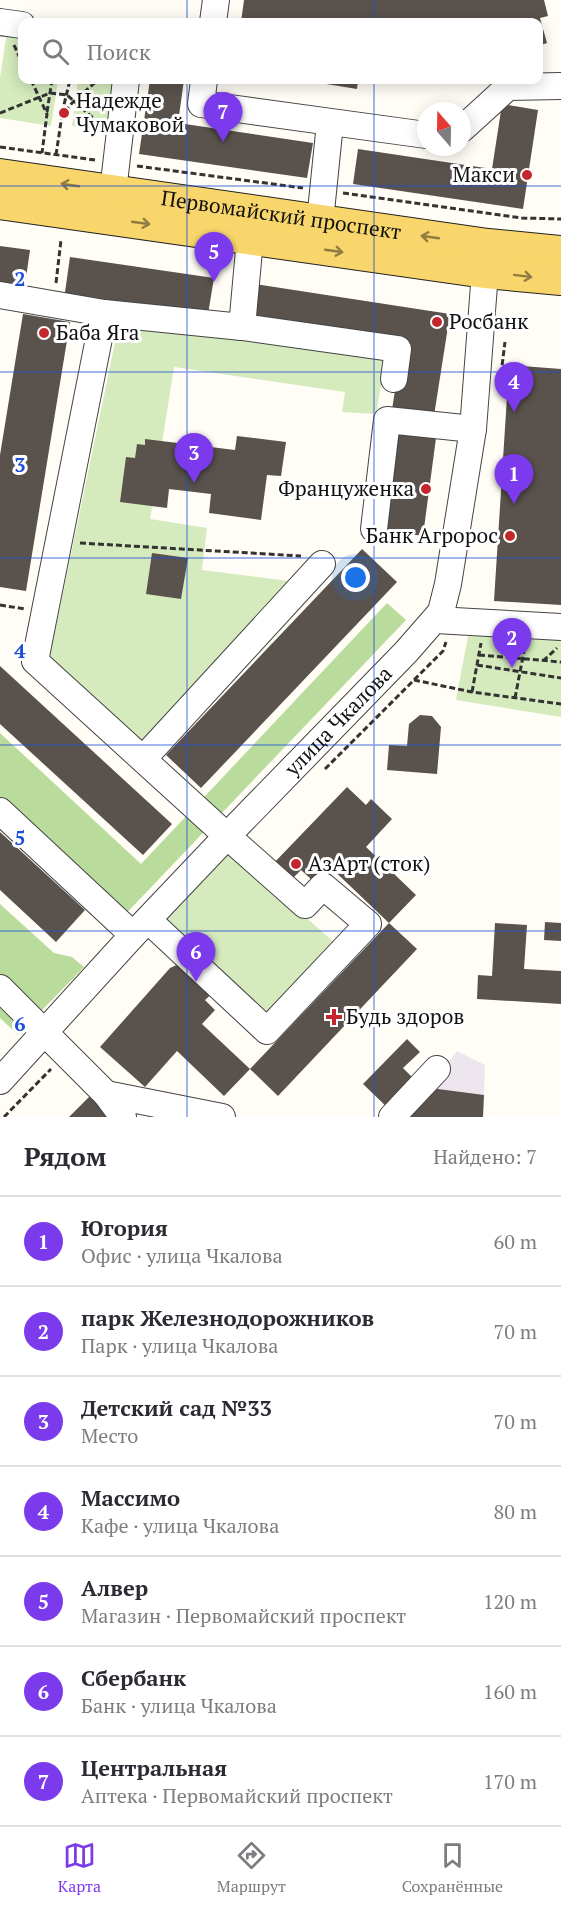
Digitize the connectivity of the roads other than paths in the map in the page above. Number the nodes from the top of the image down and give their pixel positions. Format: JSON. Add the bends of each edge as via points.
{"nodes":[{"id":1,"x":216,"y":0,"type":"edge"},
{"id":2,"x":214,"y":18,"type":"edge"},
{"id":3,"x":0,"y":22,"type":"edge"},
{"id":4,"x":18,"y":24,"type":"edge"},
{"id":5,"x":126,"y":84,"type":"edge"},
{"id":6,"x":204,"y":84,"type":"edge"},
{"id":7,"x":561,"y":86,"type":"edge"},
{"id":8,"x":471,"y":121,"type":"edge"},
{"id":9,"x":330,"y":123,"type":"junction"},
{"id":10,"x":417,"y":134,"type":"edge"},
{"id":11,"x":116,"y":164,"type":"junction"},
{"id":12,"x":0,"y":175,"type":"edge"},
{"id":13,"x":0,"y":204,"type":"edge"},
{"id":14,"x":322,"y":206,"type":"junction"},
{"id":15,"x":250,"y":239,"type":"junction"},
{"id":16,"x":561,"y":252,"type":"edge"},
{"id":17,"x":484,"y":272,"type":"junction"},
{"id":18,"x":561,"y":279,"type":"edge"},
{"id":19,"x":0,"y":295,"type":"edge"},
{"id":20,"x":104,"y":313,"type":"junction"},
{"id":21,"x":242,"y":327,"type":"junction"},
{"id":22,"x":394,"y":379,"type":"dead end"},
{"id":23,"x":473,"y":429,"type":"junction"},
{"id":24,"x":374,"y":529,"type":"dead end"},
{"id":25,"x":322,"y":564,"type":"road end"},
{"id":26,"x":436,"y":620,"type":"junction"},
{"id":27,"x":561,"y":627,"type":"edge"},
{"id":28,"x":142,"y":759,"type":"junction"},
{"id":29,"x":0,"y":811,"type":"edge"},
{"id":30,"x":226,"y":836,"type":"junction"},
{"id":31,"x":141,"y":928,"type":"junction"},
{"id":32,"x":0,"y":988,"type":"edge"},
{"id":33,"x":43,"y":1033,"type":"junction"},
{"id":34,"x":437,"y":1069,"type":"dead end"},
{"id":35,"x":0,"y":1082,"type":"edge"},
{"id":36,"x":106,"y":1094,"type":"junction"},
{"id":37,"x":123,"y":1117,"type":"edge"},
{"id":38,"x":222,"y":1117,"type":"edge"},
{"id":39,"x":392,"y":1117,"type":"edge"}],
"edges":[{"from":1,"to":2,"type":"street"},
{"from":3,"to":4,"type":"street"},
{"from":5,"to":11,"type":"street"},
{"from":6,"to":9,"type":"street","via":[[201,104]]},
{"from":7,"to":8,"type":"street","via":[[508,87]]},
{"from":9,"to":10,"type":"street"},
{"from":9,"to":14,"type":"street"},
{"from":11,"to":12,"type":"main road","name":"Первомайский проспект","one_way":true},
{"from":11,"to":14,"type":"main road","name":"Первомайский проспект"},
{"from":13,"to":15,"type":"main road","name":"Первомайский проспект","one_way":true},
{"from":16,"to":14,"type":"main road","name":"Первомайский проспект","one_way":true,"via":[[488,245]]},
{"from":15,"to":17,"type":"main road","name":"Первомайский проспект","one_way":true},
{"from":15,"to":21,"type":"street"},
{"from":17,"to":18,"type":"main road","name":"Первомайский проспект","one_way":true},
{"from":17,"to":23,"type":"street","name":"улица Чкалова"},
{"from":19,"to":20,"type":"street"},
{"from":20,"to":21,"type":"street"},
{"from":20,"to":28,"type":"street","via":[[35,661]]},
{"from":21,"to":22,"type":"street","via":[[398,349]]},
{"from":23,"to":24,"type":"street","via":[[387,420]]},
{"from":23,"to":26,"type":"street","name":"улица Чкалова","via":[[448,584]]},
{"from":25,"to":28,"type":"street"},
{"from":26,"to":27,"type":"street"},
{"from":26,"to":30,"type":"street","name":"улица Чкалова"},
{"from":28,"to":30,"type":"street"},
{"from":29,"to":31,"type":"street"},
{"from":30,"to":31,"type":"street","name":"улица Чкалова"},
{"from":30,"to":31,"type":"street","via":[[305,905],[323,886],[368,924],[267,1032]]},
{"from":31,"to":33,"type":"street","name":"улица Чкалова"},
{"from":32,"to":33,"type":"street"},
{"from":33,"to":35,"type":"street","name":"улица Чкалова"},
{"from":33,"to":36,"type":"street"},
{"from":34,"to":39,"type":"street"},
{"from":36,"to":37,"type":"street"},
{"from":36,"to":38,"type":"street"}]}
